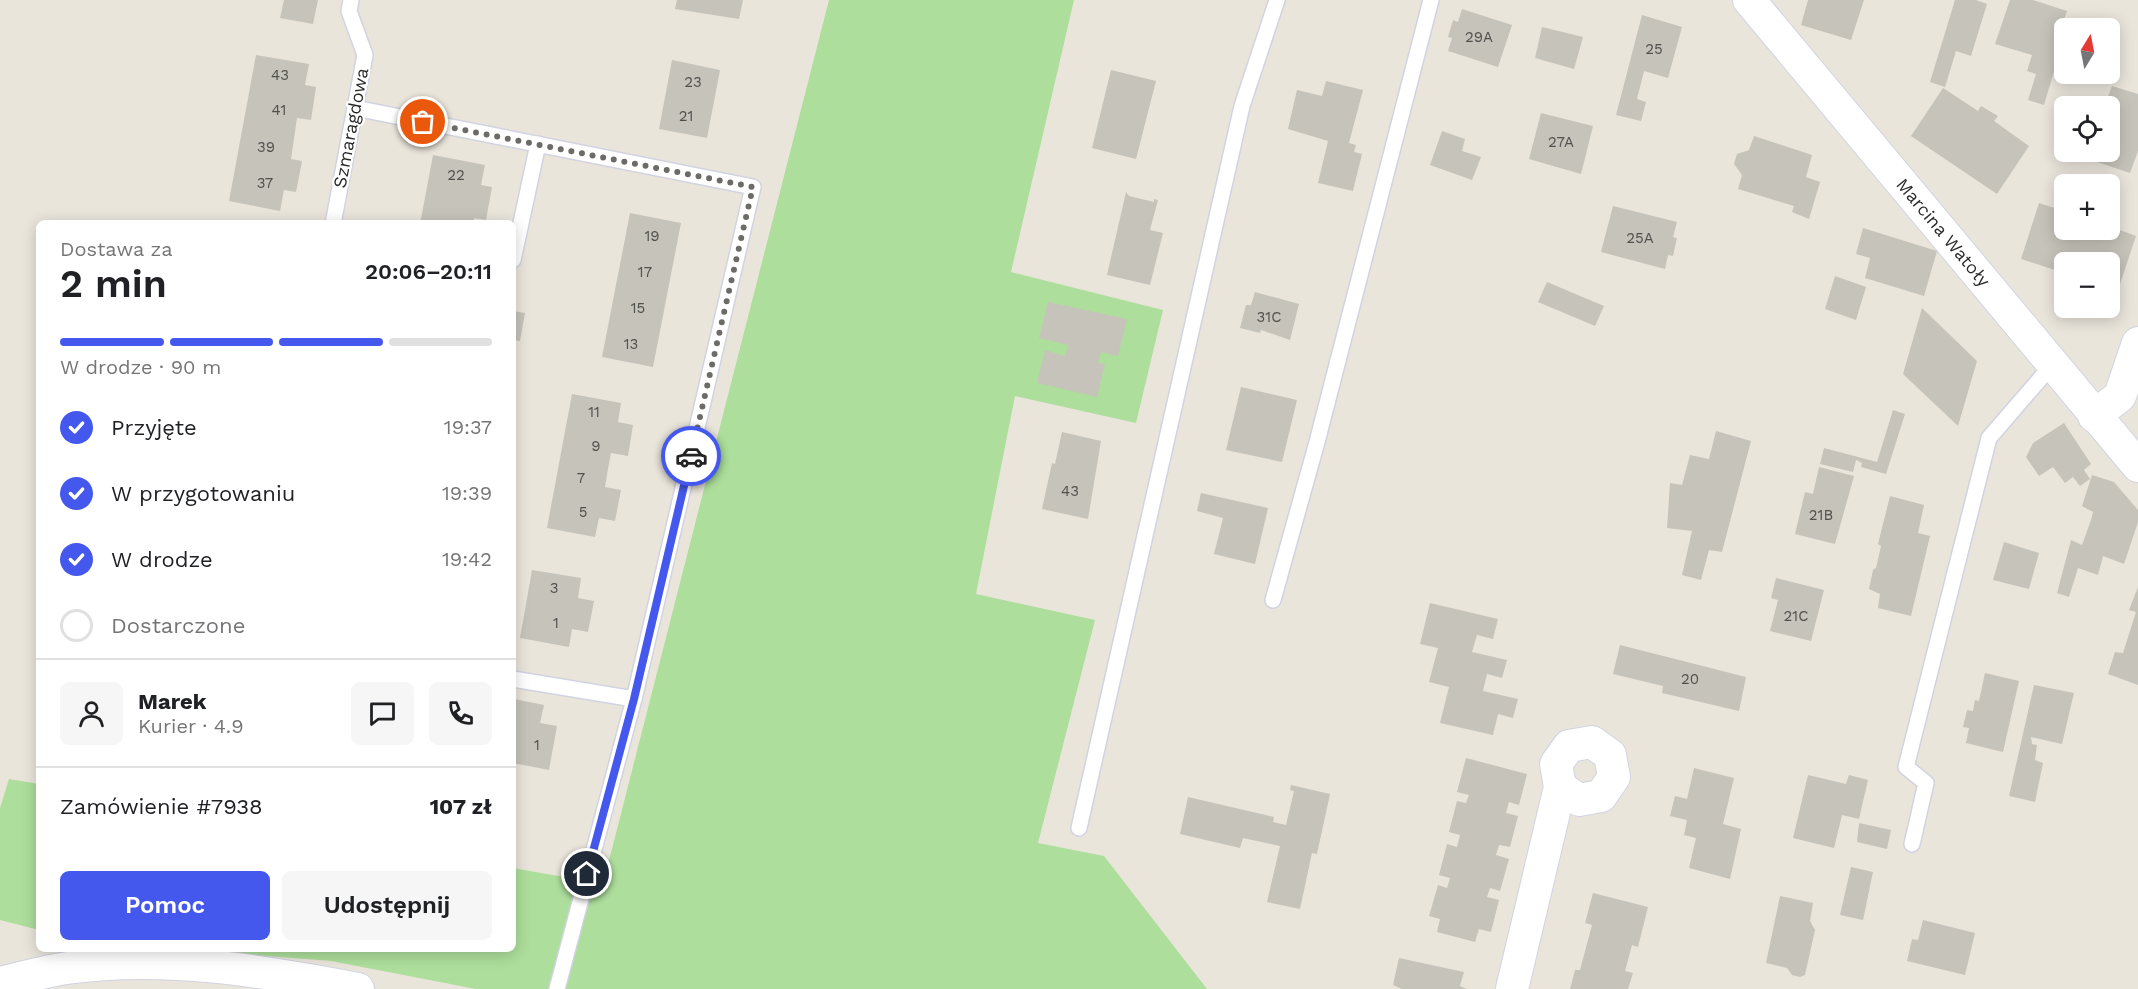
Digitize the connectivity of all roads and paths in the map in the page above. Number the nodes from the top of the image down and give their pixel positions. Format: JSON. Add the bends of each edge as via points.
{"nodes":[{"id":1,"x":351,"y":0,"type":"edge"},
{"id":2,"x":1277,"y":0,"type":"edge"},
{"id":3,"x":1431,"y":0,"type":"edge"},
{"id":4,"x":1749,"y":0,"type":"edge"},
{"id":5,"x":355,"y":108,"type":"junction"},
{"id":6,"x":538,"y":144,"type":"junction"},
{"id":7,"x":334,"y":220,"type":"edge"},
{"id":8,"x":516,"y":246,"type":"edge"},
{"id":9,"x":2138,"y":343,"type":"edge"},
{"id":10,"x":2052,"y":365,"type":"junction"},
{"id":11,"x":2094,"y":416,"type":"junction"},
{"id":12,"x":2138,"y":466,"type":"edge"},
{"id":13,"x":1273,"y":600,"type":"dead end"},
{"id":14,"x":516,"y":679,"type":"edge"},
{"id":15,"x":634,"y":699,"type":"junction"},
{"id":16,"x":1560,"y":787,"type":"dead end"},
{"id":17,"x":1079,"y":828,"type":"dead end"},
{"id":18,"x":1912,"y":844,"type":"dead end"},
{"id":19,"x":0,"y":983,"type":"edge"},
{"id":20,"x":358,"y":989,"type":"edge"},
{"id":21,"x":557,"y":989,"type":"edge"},
{"id":22,"x":1512,"y":989,"type":"edge"}],
"edges":[{"from":1,"to":5,"type":"lane","name":"Szmaragdowa","via":[[349,11],[365,55]]},
{"from":2,"to":17,"type":"lane","via":[[1242,106]]},
{"from":3,"to":13,"type":"lane"},
{"from":4,"to":10,"type":"street","name":"Marcina Watoły"},
{"from":5,"to":6,"type":"lane"},
{"from":5,"to":7,"type":"lane","name":"Szmaragdowa"},
{"from":6,"to":8,"type":"lane"},
{"from":6,"to":15,"type":"lane","via":[[753,187]]},
{"from":9,"to":11,"type":"street","via":[[2120,396]]},
{"from":10,"to":11,"type":"street","name":"Marcina Watoły"},
{"from":10,"to":18,"type":"lane","via":[[1989,438],[1906,767],[1926,783]]},
{"from":11,"to":12,"type":"street","name":"Marcina Watoły"},
{"from":14,"to":15,"type":"lane"},
{"from":15,"to":21,"type":"lane"},
{"from":16,"to":22,"type":"street"},
{"from":19,"to":20,"type":"street","via":[[67,968],[154,963],[267,971]]}]}
